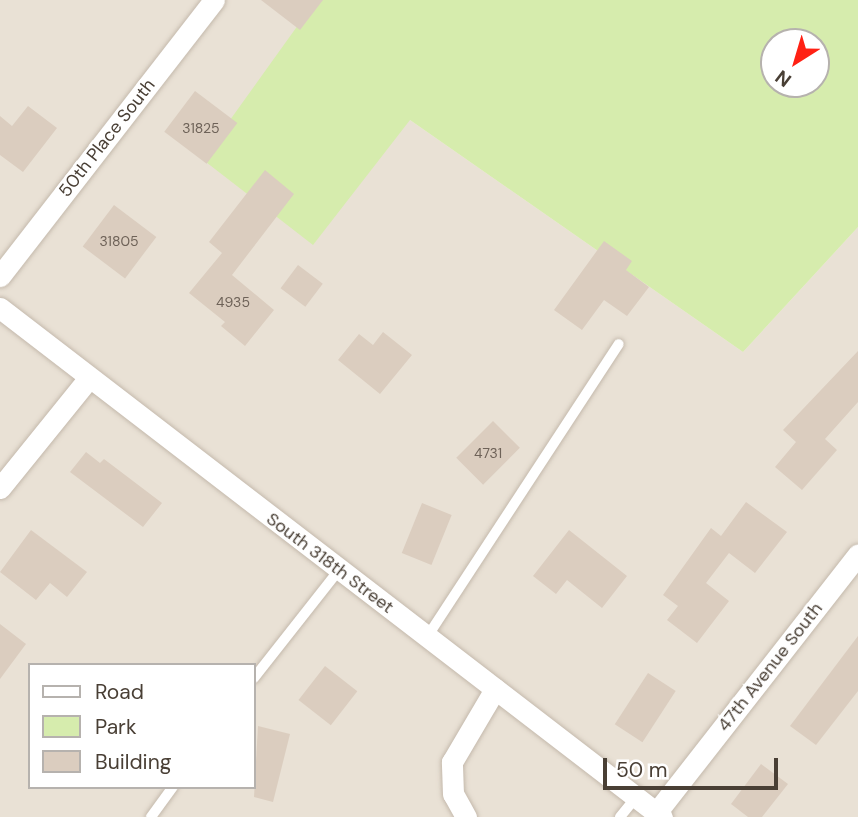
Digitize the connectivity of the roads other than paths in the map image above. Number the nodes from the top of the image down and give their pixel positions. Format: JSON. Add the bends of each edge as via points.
{"nodes":[{"id":1,"x":214,"y":0,"type":"edge"},
{"id":2,"x":0,"y":276,"type":"edge"},
{"id":3,"x":0,"y":308,"type":"edge"},
{"id":4,"x":619,"y":344,"type":"dead end"},
{"id":5,"x":88,"y":379,"type":"junction"},
{"id":6,"x":0,"y":488,"type":"edge"},
{"id":7,"x":858,"y":554,"type":"edge"},
{"id":8,"x":339,"y":570,"type":"junction"},
{"id":9,"x":427,"y":637,"type":"junction"},
{"id":10,"x":256,"y":675,"type":"edge"},
{"id":11,"x":495,"y":689,"type":"junction"},
{"id":12,"x":172,"y":789,"type":"edge"},
{"id":13,"x":637,"y":796,"type":"junction"},
{"id":14,"x":659,"y":815,"type":"edge"},
{"id":15,"x":151,"y":817,"type":"edge"},
{"id":16,"x":466,"y":817,"type":"edge"},
{"id":17,"x":621,"y":817,"type":"edge"}],
"edges":[{"from":1,"to":2,"type":"street","name":"50th Place South"},
{"from":3,"to":5,"type":"street","name":"South 318th Street"},
{"from":4,"to":9,"type":"lane"},
{"from":5,"to":6,"type":"street"},
{"from":5,"to":8,"type":"street","name":"South 318th Street"},
{"from":7,"to":14,"type":"street","name":"47th Avenue South"},
{"from":8,"to":9,"type":"street","name":"South 318th Street"},
{"from":8,"to":10,"type":"lane"},
{"from":9,"to":11,"type":"street","name":"South 318th Street"},
{"from":11,"to":13,"type":"street","name":"South 318th Street"},
{"from":11,"to":16,"type":"street","via":[[452,762],[453,794]]},
{"from":12,"to":15,"type":"lane"},
{"from":13,"to":14,"type":"street","name":"South 318th Street"},
{"from":13,"to":17,"type":"lane"}]}
